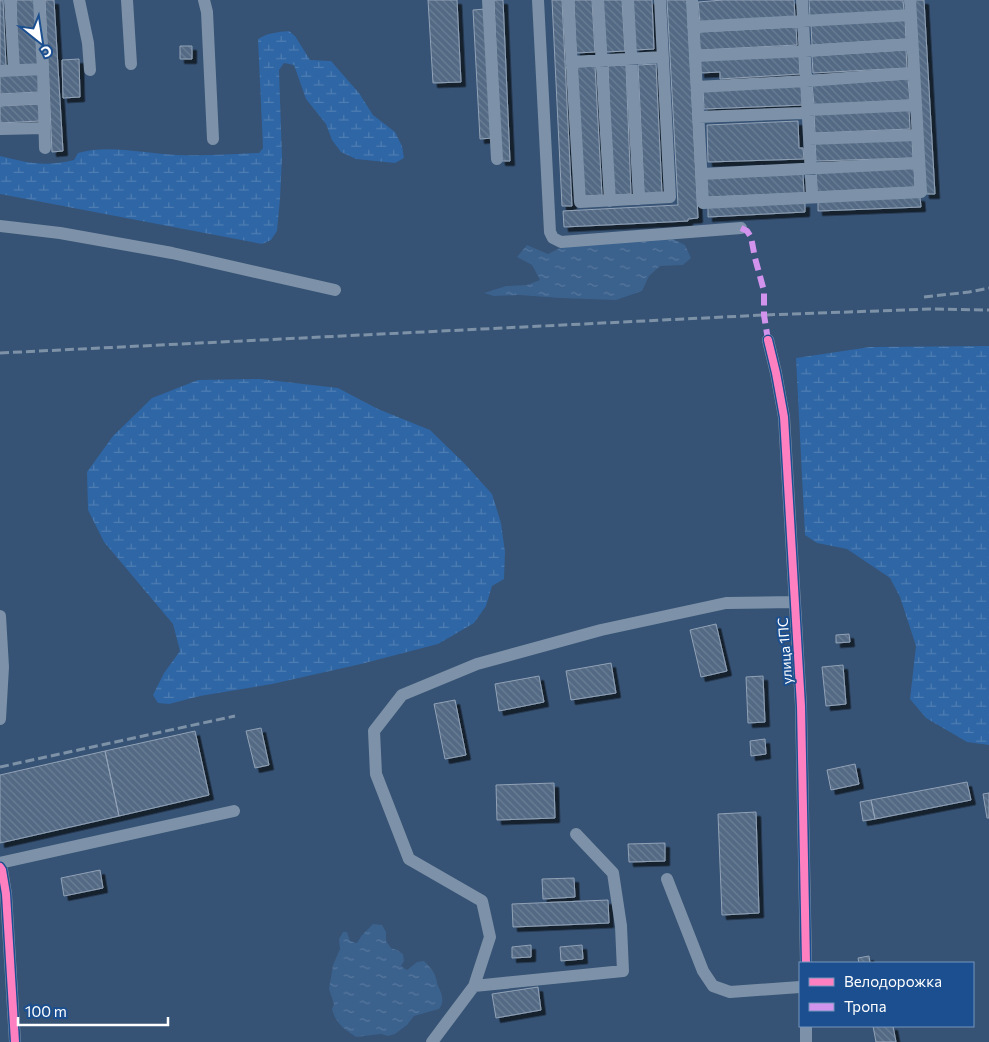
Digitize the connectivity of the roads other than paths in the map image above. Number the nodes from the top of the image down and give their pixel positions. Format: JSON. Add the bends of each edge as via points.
{"nodes":[{"id":1,"x":10,"y":0,"type":"edge"},
{"id":2,"x":39,"y":0,"type":"edge"},
{"id":3,"x":78,"y":0,"type":"edge"},
{"id":4,"x":127,"y":0,"type":"edge"},
{"id":5,"x":204,"y":0,"type":"edge"},
{"id":6,"x":488,"y":0,"type":"edge"},
{"id":7,"x":538,"y":0,"type":"edge"},
{"id":8,"x":568,"y":0,"type":"edge"},
{"id":9,"x":598,"y":0,"type":"edge"},
{"id":10,"x":628,"y":0,"type":"edge"},
{"id":11,"x":660,"y":0,"type":"edge"},
{"id":12,"x":692,"y":0,"type":"edge"},
{"id":13,"x":802,"y":0,"type":"edge"},
{"id":14,"x":910,"y":0,"type":"edge"},
{"id":15,"x":911,"y":15,"type":"junction"},
{"id":16,"x":804,"y":21,"type":"junction"},
{"id":17,"x":694,"y":27,"type":"junction"},
{"id":18,"x":912,"y":44,"type":"junction"},
{"id":19,"x":805,"y":51,"type":"junction"},
{"id":20,"x":695,"y":56,"type":"junction"},
{"id":21,"x":663,"y":57,"type":"junction"},
{"id":22,"x":631,"y":59,"type":"junction"},
{"id":23,"x":602,"y":60,"type":"junction"},
{"id":24,"x":572,"y":62,"type":"junction"},
{"id":25,"x":131,"y":64,"type":"dead end"},
{"id":26,"x":43,"y":69,"type":"junction"},
{"id":27,"x":14,"y":70,"type":"junction"},
{"id":28,"x":90,"y":70,"type":"dead end"},
{"id":29,"x":0,"y":71,"type":"edge"},
{"id":30,"x":914,"y":73,"type":"junction"},
{"id":31,"x":806,"y":81,"type":"junction"},
{"id":32,"x":697,"y":87,"type":"junction"},
{"id":33,"x":43,"y":98,"type":"junction"},
{"id":34,"x":0,"y":100,"type":"edge"},
{"id":35,"x":916,"y":105,"type":"junction"},
{"id":36,"x":808,"y":110,"type":"junction"},
{"id":37,"x":698,"y":117,"type":"junction"},
{"id":38,"x":44,"y":128,"type":"junction"},
{"id":39,"x":0,"y":129,"type":"edge"},
{"id":40,"x":917,"y":135,"type":"junction"},
{"id":41,"x":213,"y":139,"type":"dead end"},
{"id":42,"x":809,"y":139,"type":"junction"},
{"id":43,"x":46,"y":148,"type":"dead end"},
{"id":44,"x":497,"y":159,"type":"dead end"},
{"id":45,"x":919,"y":163,"type":"junction"},
{"id":46,"x":811,"y":168,"type":"junction"},
{"id":47,"x":702,"y":174,"type":"junction"},
{"id":48,"x":812,"y":198,"type":"junction"},
{"id":49,"x":639,"y":199,"type":"junction"},
{"id":50,"x":610,"y":201,"type":"junction"},
{"id":51,"x":0,"y":226,"type":"edge"},
{"id":52,"x":742,"y":228,"type":"dead end"},
{"id":53,"x":335,"y":290,"type":"dead end"},
{"id":54,"x":768,"y":340,"type":"dead end"},
{"id":55,"x":795,"y":602,"type":"junction"},
{"id":56,"x":0,"y":616,"type":"edge"},
{"id":57,"x":0,"y":719,"type":"edge"},
{"id":58,"x":234,"y":811,"type":"dead end"},
{"id":59,"x":576,"y":834,"type":"dead end"},
{"id":60,"x":0,"y":865,"type":"edge"},
{"id":61,"x":668,"y":879,"type":"dead end"},
{"id":62,"x":806,"y":962,"type":"edge"},
{"id":63,"x":474,"y":986,"type":"junction"},
{"id":64,"x":799,"y":987,"type":"edge"},
{"id":65,"x":806,"y":1027,"type":"edge"},
{"id":66,"x":15,"y":1042,"type":"edge"},
{"id":67,"x":432,"y":1042,"type":"edge"},
{"id":68,"x":806,"y":1042,"type":"edge"}],
"edges":[{"from":1,"to":27,"type":"street"},
{"from":2,"to":26,"type":"street"},
{"from":3,"to":28,"type":"street","via":[[88,43]]},
{"from":4,"to":25,"type":"street"},
{"from":5,"to":41,"type":"street"},
{"from":6,"to":44,"type":"street"},
{"from":7,"to":52,"type":"street","via":[[550,232],[554,238],[561,242]]},
{"from":8,"to":24,"type":"street"},
{"from":9,"to":23,"type":"street"},
{"from":10,"to":22,"type":"street"},
{"from":11,"to":21,"type":"street"},
{"from":12,"to":17,"type":"street"},
{"from":13,"to":16,"type":"street"},
{"from":14,"to":15,"type":"street"},
{"from":15,"to":16,"type":"street"},
{"from":15,"to":18,"type":"street"},
{"from":16,"to":17,"type":"street"},
{"from":16,"to":19,"type":"street"},
{"from":17,"to":20,"type":"street"},
{"from":18,"to":19,"type":"street"},
{"from":18,"to":30,"type":"street"},
{"from":19,"to":20,"type":"street"},
{"from":19,"to":31,"type":"street"},
{"from":20,"to":32,"type":"street"},
{"from":21,"to":22,"type":"street"},
{"from":21,"to":49,"type":"street","via":[[670,197]]},
{"from":22,"to":23,"type":"street"},
{"from":22,"to":49,"type":"street"},
{"from":23,"to":24,"type":"street"},
{"from":23,"to":50,"type":"street"},
{"from":24,"to":50,"type":"street","via":[[580,202]]},
{"from":26,"to":27,"type":"street"},
{"from":26,"to":33,"type":"street"},
{"from":27,"to":29,"type":"street"},
{"from":30,"to":31,"type":"street"},
{"from":30,"to":35,"type":"street"},
{"from":31,"to":32,"type":"street"},
{"from":31,"to":36,"type":"street"},
{"from":32,"to":37,"type":"street"},
{"from":33,"to":34,"type":"street"},
{"from":33,"to":38,"type":"street"},
{"from":35,"to":36,"type":"street"},
{"from":35,"to":40,"type":"street"},
{"from":36,"to":37,"type":"street","via":[[802,113]]},
{"from":36,"to":42,"type":"street"},
{"from":37,"to":47,"type":"street"},
{"from":38,"to":39,"type":"street"},
{"from":38,"to":43,"type":"street"},
{"from":40,"to":42,"type":"street"},
{"from":40,"to":45,"type":"street"},
{"from":42,"to":46,"type":"street"},
{"from":45,"to":46,"type":"street"},
{"from":45,"to":48,"type":"street","via":[[920,192]]},
{"from":46,"to":47,"type":"street"},
{"from":46,"to":48,"type":"street"},
{"from":47,"to":48,"type":"street","via":[[703,203]]},
{"from":49,"to":50,"type":"street"},
{"from":51,"to":53,"type":"street","via":[[172,253]]},
{"from":54,"to":55,"type":"street","name":"улица 1ПС","via":[[784,417]]},
{"from":55,"to":62,"type":"street","name":"улица 1ПС","via":[[802,706]]},
{"from":55,"to":63,"type":"street","via":[[726,603],[601,630],[477,664],[402,694],[374,731],[376,774],[409,859],[482,901],[490,937]]},
{"from":56,"to":57,"type":"street","via":[[3,667]]},
{"from":58,"to":60,"type":"street"},
{"from":59,"to":63,"type":"street","via":[[613,873],[621,926],[623,971]]},
{"from":60,"to":66,"type":"street","via":[[5,882]]},
{"from":61,"to":64,"type":"street","via":[[702,971],[713,986],[730,992]]},
{"from":63,"to":67,"type":"street"},
{"from":65,"to":68,"type":"street"}]}
